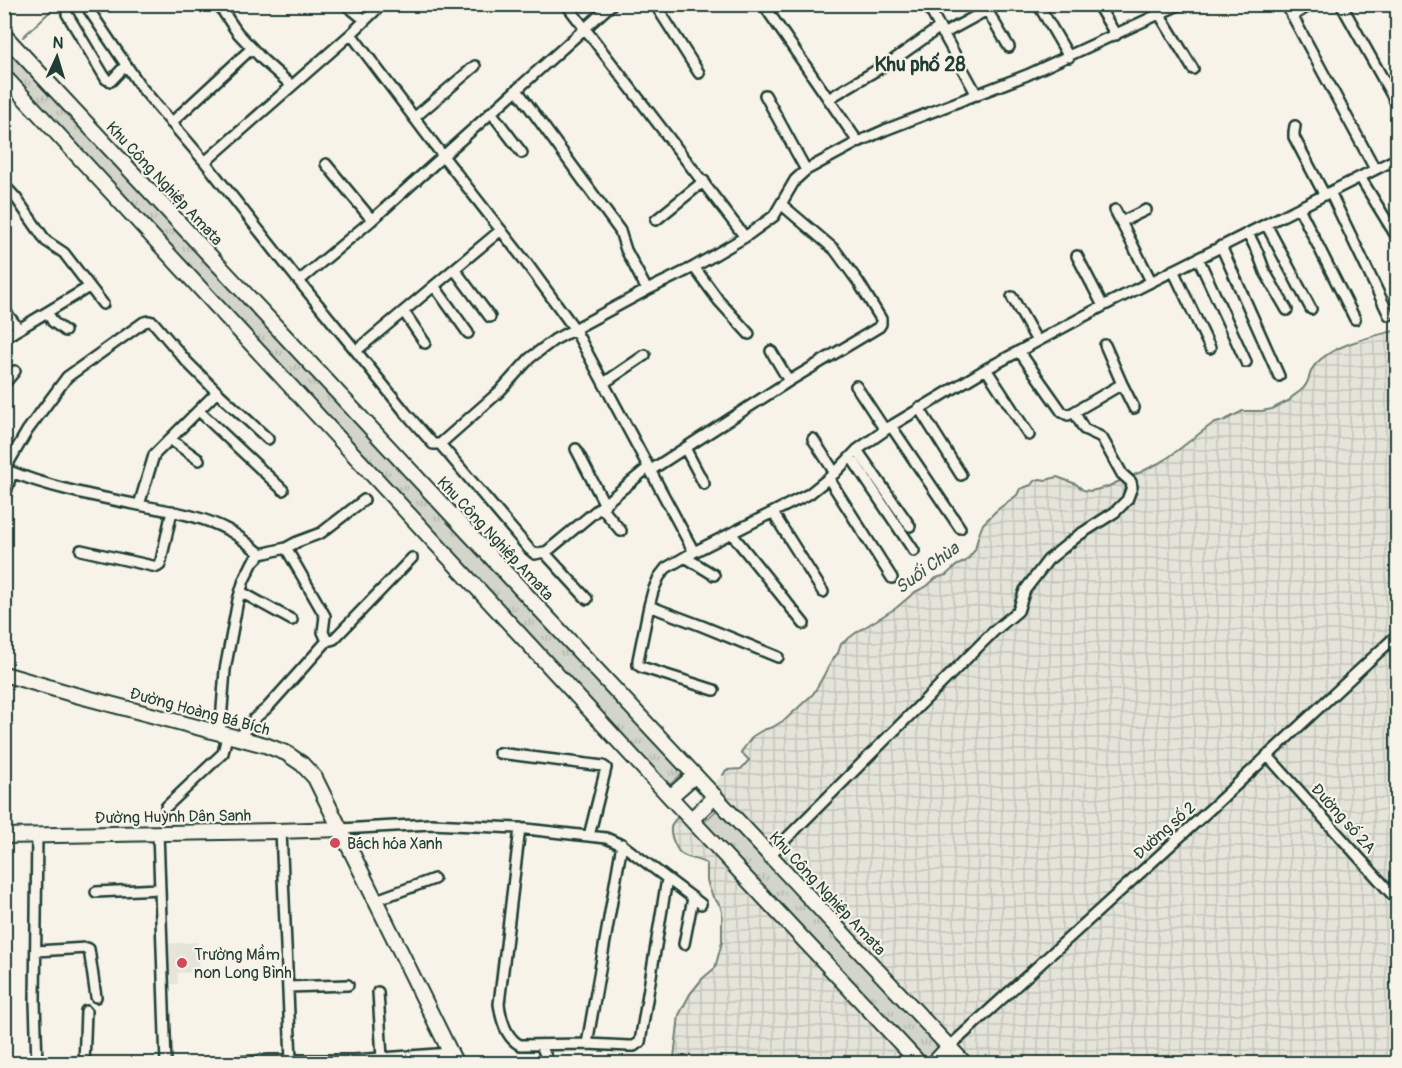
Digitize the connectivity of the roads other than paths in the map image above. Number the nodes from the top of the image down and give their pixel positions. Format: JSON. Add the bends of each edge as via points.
{"nodes":[{"id":1,"x":218,"y":4,"type":"edge"},
{"id":2,"x":345,"y":4,"type":"edge"},
{"id":3,"x":382,"y":4,"type":"edge"},
{"id":4,"x":566,"y":4,"type":"edge"},
{"id":5,"x":612,"y":4,"type":"edge"},
{"id":6,"x":655,"y":4,"type":"edge"},
{"id":7,"x":763,"y":4,"type":"edge"},
{"id":8,"x":927,"y":4,"type":"edge"},
{"id":9,"x":1038,"y":4,"type":"edge"},
{"id":10,"x":1097,"y":4,"type":"edge"},
{"id":11,"x":1158,"y":4,"type":"edge"},
{"id":12,"x":1181,"y":4,"type":"edge"},
{"id":13,"x":1286,"y":4,"type":"edge"},
{"id":14,"x":1312,"y":4,"type":"edge"},
{"id":15,"x":1341,"y":4,"type":"edge"},
{"id":16,"x":985,"y":7,"type":"edge"},
{"id":17,"x":89,"y":10,"type":"dead end"},
{"id":18,"x":67,"y":14,"type":"dead end"},
{"id":19,"x":1162,"y":14,"type":"junction"},
{"id":20,"x":1292,"y":16,"type":"junction"},
{"id":21,"x":365,"y":20,"type":"junction"},
{"id":22,"x":585,"y":28,"type":"junction"},
{"id":23,"x":941,"y":30,"type":"junction"},
{"id":24,"x":351,"y":34,"type":"junction"},
{"id":25,"x":1116,"y":34,"type":"junction"},
{"id":26,"x":4,"y":35,"type":"edge"},
{"id":27,"x":1009,"y":47,"type":"dead end"},
{"id":28,"x":252,"y":48,"type":"junction"},
{"id":29,"x":1070,"y":57,"type":"junction"},
{"id":30,"x":126,"y":65,"type":"junction"},
{"id":31,"x":475,"y":66,"type":"dead end"},
{"id":32,"x":1193,"y":69,"type":"dead end"},
{"id":33,"x":699,"y":73,"type":"dead end"},
{"id":34,"x":4,"y":76,"type":"edge"},
{"id":35,"x":291,"y":85,"type":"junction"},
{"id":36,"x":517,"y":90,"type":"junction"},
{"id":37,"x":765,"y":95,"type":"dead end"},
{"id":38,"x":977,"y":95,"type":"junction"},
{"id":39,"x":828,"y":99,"type":"junction"},
{"id":40,"x":1398,"y":106,"type":"edge"},
{"id":41,"x":491,"y":112,"type":"junction"},
{"id":42,"x":414,"y":118,"type":"junction"},
{"id":43,"x":171,"y":123,"type":"junction"},
{"id":44,"x":1296,"y":126,"type":"dead end"},
{"id":45,"x":858,"y":142,"type":"junction"},
{"id":46,"x":522,"y":153,"type":"dead end"},
{"id":47,"x":443,"y":156,"type":"junction"},
{"id":48,"x":1398,"y":158,"type":"edge"},
{"id":49,"x":205,"y":162,"type":"junction"},
{"id":50,"x":326,"y":164,"type":"dead end"},
{"id":51,"x":1375,"y":169,"type":"junction"},
{"id":52,"x":806,"y":170,"type":"junction"},
{"id":53,"x":1360,"y":177,"type":"junction"},
{"id":54,"x":704,"y":181,"type":"junction"},
{"id":55,"x":4,"y":185,"type":"edge"},
{"id":56,"x":1327,"y":193,"type":"junction"},
{"id":57,"x":781,"y":204,"type":"junction"},
{"id":58,"x":1299,"y":208,"type":"junction"},
{"id":59,"x":1115,"y":210,"type":"dead end"},
{"id":60,"x":1146,"y":210,"type":"dead end"},
{"id":61,"x":372,"y":220,"type":"junction"},
{"id":62,"x":656,"y":220,"type":"dead end"},
{"id":63,"x":1121,"y":222,"type":"junction"},
{"id":64,"x":1266,"y":224,"type":"junction"},
{"id":65,"x":501,"y":230,"type":"junction"},
{"id":66,"x":1248,"y":233,"type":"junction"},
{"id":67,"x":745,"y":237,"type":"junction"},
{"id":68,"x":1398,"y":239,"type":"edge"},
{"id":69,"x":1221,"y":246,"type":"junction"},
{"id":70,"x":1077,"y":256,"type":"dead end"},
{"id":71,"x":1198,"y":258,"type":"junction"},
{"id":72,"x":694,"y":267,"type":"junction"},
{"id":73,"x":454,"y":270,"type":"junction"},
{"id":74,"x":1173,"y":270,"type":"junction"},
{"id":75,"x":299,"y":281,"type":"junction"},
{"id":76,"x":1151,"y":281,"type":"junction"},
{"id":77,"x":89,"y":287,"type":"junction"},
{"id":78,"x":435,"y":287,"type":"junction"},
{"id":79,"x":647,"y":290,"type":"junction"},
{"id":80,"x":1011,"y":297,"type":"dead end"},
{"id":81,"x":103,"y":304,"type":"dead end"},
{"id":82,"x":1103,"y":306,"type":"junction"},
{"id":83,"x":1311,"y":309,"type":"dead end"},
{"id":84,"x":4,"y":310,"type":"edge"},
{"id":85,"x":1287,"y":310,"type":"dead end"},
{"id":86,"x":404,"y":312,"type":"junction"},
{"id":87,"x":48,"y":313,"type":"junction"},
{"id":88,"x":1389,"y":315,"type":"dead end"},
{"id":89,"x":490,"y":317,"type":"dead end"},
{"id":90,"x":1355,"y":319,"type":"dead end"},
{"id":91,"x":574,"y":328,"type":"junction"},
{"id":92,"x":19,"y":329,"type":"junction"},
{"id":93,"x":64,"y":331,"type":"dead end"},
{"id":94,"x":468,"y":333,"type":"dead end"},
{"id":95,"x":749,"y":334,"type":"dead end"},
{"id":96,"x":4,"y":338,"type":"edge"},
{"id":97,"x":1037,"y":341,"type":"junction"},
{"id":98,"x":425,"y":343,"type":"dead end"},
{"id":99,"x":1105,"y":345,"type":"dead end"},
{"id":100,"x":1210,"y":348,"type":"dead end"},
{"id":101,"x":356,"y":351,"type":"junction"},
{"id":102,"x":771,"y":351,"type":"dead end"},
{"id":103,"x":1019,"y":351,"type":"junction"},
{"id":104,"x":645,"y":356,"type":"dead end"},
{"id":105,"x":1246,"y":362,"type":"dead end"},
{"id":106,"x":986,"y":369,"type":"junction"},
{"id":107,"x":15,"y":371,"type":"dead end"},
{"id":108,"x":1279,"y":376,"type":"dead end"},
{"id":109,"x":789,"y":381,"type":"junction"},
{"id":110,"x":604,"y":383,"type":"junction"},
{"id":111,"x":4,"y":384,"type":"edge"},
{"id":112,"x":1122,"y":384,"type":"junction"},
{"id":113,"x":855,"y":386,"type":"dead end"},
{"id":114,"x":217,"y":392,"type":"junction"},
{"id":115,"x":919,"y":408,"type":"junction"},
{"id":116,"x":1134,"y":408,"type":"dead end"},
{"id":117,"x":199,"y":411,"type":"junction"},
{"id":118,"x":1074,"y":412,"type":"junction"},
{"id":119,"x":888,"y":428,"type":"junction"},
{"id":120,"x":1029,"y":435,"type":"dead end"},
{"id":121,"x":170,"y":439,"type":"junction"},
{"id":122,"x":268,"y":439,"type":"dead end"},
{"id":123,"x":813,"y":439,"type":"dead end"},
{"id":124,"x":440,"y":444,"type":"junction"},
{"id":125,"x":685,"y":448,"type":"junction"},
{"id":126,"x":576,"y":449,"type":"dead end"},
{"id":127,"x":854,"y":454,"type":"junction"},
{"id":128,"x":199,"y":460,"type":"dead end"},
{"id":129,"x":650,"y":468,"type":"junction"},
{"id":130,"x":7,"y":470,"type":"edge"},
{"id":131,"x":961,"y":475,"type":"dead end"},
{"id":132,"x":832,"y":476,"type":"junction"},
{"id":133,"x":704,"y":484,"type":"dead end"},
{"id":134,"x":283,"y":490,"type":"dead end"},
{"id":135,"x":4,"y":499,"type":"edge"},
{"id":136,"x":364,"y":500,"type":"dead end"},
{"id":137,"x":139,"y":505,"type":"junction"},
{"id":138,"x":603,"y":506,"type":"junction"},
{"id":139,"x":172,"y":511,"type":"junction"},
{"id":140,"x":773,"y":513,"type":"junction"},
{"id":141,"x":910,"y":526,"type":"dead end"},
{"id":142,"x":960,"y":528,"type":"dead end"},
{"id":143,"x":621,"y":531,"type":"dead end"},
{"id":144,"x":731,"y":533,"type":"junction"},
{"id":145,"x":286,"y":548,"type":"junction"},
{"id":146,"x":81,"y":550,"type":"dead end"},
{"id":147,"x":914,"y":551,"type":"dead end"},
{"id":148,"x":694,"y":552,"type":"junction"},
{"id":149,"x":545,"y":553,"type":"junction"},
{"id":150,"x":261,"y":555,"type":"junction"},
{"id":151,"x":685,"y":557,"type":"junction"},
{"id":152,"x":412,"y":558,"type":"dead end"},
{"id":153,"x":714,"y":575,"type":"dead end"},
{"id":154,"x":892,"y":578,"type":"dead end"},
{"id":155,"x":241,"y":592,"type":"junction"},
{"id":156,"x":823,"y":592,"type":"dead end"},
{"id":157,"x":587,"y":599,"type":"dead end"},
{"id":158,"x":649,"y":606,"type":"junction"},
{"id":159,"x":292,"y":620,"type":"dead end"},
{"id":160,"x":804,"y":624,"type":"dead end"},
{"id":161,"x":1398,"y":634,"type":"edge"},
{"id":162,"x":327,"y":641,"type":"junction"},
{"id":163,"x":778,"y":657,"type":"dead end"},
{"id":164,"x":4,"y":674,"type":"edge"},
{"id":165,"x":714,"y":690,"type":"dead end"},
{"id":166,"x":229,"y":736,"type":"junction"},
{"id":167,"x":500,"y":753,"type":"dead end"},
{"id":168,"x":1268,"y":755,"type":"junction"},
{"id":169,"x":694,"y":775,"type":"junction"},
{"id":170,"x":715,"y":796,"type":"junction"},
{"id":171,"x":670,"y":797,"type":"junction"},
{"id":172,"x":166,"y":807,"type":"dead end"},
{"id":173,"x":692,"y":819,"type":"junction"},
{"id":174,"x":520,"y":828,"type":"junction"},
{"id":175,"x":341,"y":829,"type":"junction"},
{"id":176,"x":281,"y":831,"type":"junction"},
{"id":177,"x":158,"y":832,"type":"junction"},
{"id":178,"x":37,"y":835,"type":"junction"},
{"id":179,"x":4,"y":836,"type":"edge"},
{"id":180,"x":589,"y":836,"type":"junction"},
{"id":181,"x":622,"y":844,"type":"junction"},
{"id":182,"x":770,"y":855,"type":"junction"},
{"id":183,"x":434,"y":879,"type":"dead end"},
{"id":184,"x":667,"y":879,"type":"junction"},
{"id":185,"x":160,"y":889,"type":"junction"},
{"id":186,"x":96,"y":892,"type":"dead end"},
{"id":187,"x":376,"y":900,"type":"junction"},
{"id":188,"x":1398,"y":901,"type":"edge"},
{"id":189,"x":684,"y":944,"type":"dead end"},
{"id":190,"x":36,"y":951,"type":"junction"},
{"id":191,"x":348,"y":985,"type":"dead end"},
{"id":192,"x":288,"y":987,"type":"junction"},
{"id":193,"x":378,"y":992,"type":"dead end"},
{"id":194,"x":96,"y":997,"type":"dead end"},
{"id":195,"x":86,"y":1011,"type":"dead end"},
{"id":196,"x":587,"y":1044,"type":"junction"},
{"id":197,"x":541,"y":1045,"type":"junction"},
{"id":198,"x":949,"y":1047,"type":"junction"},
{"id":199,"x":382,"y":1058,"type":"junction"},
{"id":200,"x":454,"y":1058,"type":"edge"},
{"id":201,"x":291,"y":1060,"type":"junction"},
{"id":202,"x":37,"y":1064,"type":"edge"},
{"id":203,"x":84,"y":1064,"type":"edge"},
{"id":204,"x":166,"y":1064,"type":"edge"},
{"id":205,"x":201,"y":1064,"type":"edge"},
{"id":206,"x":549,"y":1064,"type":"edge"},
{"id":207,"x":920,"y":1064,"type":"edge"},
{"id":208,"x":933,"y":1064,"type":"edge"},
{"id":209,"x":964,"y":1064,"type":"edge"}],
"edges":[{"from":1,"to":28,"type":"street"},
{"from":2,"to":21,"type":"street"},
{"from":3,"to":21,"type":"street"},
{"from":4,"to":22,"type":"street"},
{"from":5,"to":22,"type":"street"},
{"from":6,"to":33,"type":"street"},
{"from":7,"to":39,"type":"street"},
{"from":8,"to":23,"type":"street"},
{"from":9,"to":29,"type":"street"},
{"from":10,"to":25,"type":"street"},
{"from":11,"to":19,"type":"street"},
{"from":12,"to":19,"type":"street"},
{"from":13,"to":20,"type":"street"},
{"from":14,"to":20,"type":"street"},
{"from":15,"to":40,"type":"street"},
{"from":16,"to":23,"type":"street"},
{"from":16,"to":27,"type":"street"},
{"from":17,"to":30,"type":"street"},
{"from":18,"to":30,"type":"street","via":[[106,79],[111,81]]},
{"from":19,"to":25,"type":"street"},
{"from":19,"to":32,"type":"street"},
{"from":20,"to":51,"type":"street"},
{"from":21,"to":24,"type":"street"},
{"from":22,"to":36,"type":"street"},
{"from":22,"to":54,"type":"street"},
{"from":23,"to":38,"type":"street"},
{"from":23,"to":39,"type":"street"},
{"from":24,"to":35,"type":"street"},
{"from":24,"to":42,"type":"street"},
{"from":25,"to":29,"type":"street"},
{"from":26,"to":169,"type":"street","name":"Khu Công Nghiệp Amata"},
{"from":28,"to":35,"type":"street"},
{"from":28,"to":43,"type":"street"},
{"from":29,"to":38,"type":"street"},
{"from":30,"to":43,"type":"street"},
{"from":31,"to":42,"type":"street"},
{"from":34,"to":171,"type":"street"},
{"from":35,"to":49,"type":"street"},
{"from":36,"to":41,"type":"street"},
{"from":36,"to":79,"type":"street","via":[[620,231]]},
{"from":37,"to":52,"type":"street"},
{"from":38,"to":45,"type":"street"},
{"from":39,"to":45,"type":"street"},
{"from":41,"to":46,"type":"street"},
{"from":41,"to":47,"type":"street"},
{"from":42,"to":47,"type":"street"},
{"from":43,"to":49,"type":"street"},
{"from":44,"to":56,"type":"street","via":[[1294,137]]},
{"from":45,"to":52,"type":"street"},
{"from":47,"to":61,"type":"street"},
{"from":47,"to":65,"type":"street"},
{"from":48,"to":51,"type":"street"},
{"from":49,"to":75,"type":"street"},
{"from":50,"to":61,"type":"street"},
{"from":51,"to":53,"type":"street"},
{"from":52,"to":57,"type":"street"},
{"from":53,"to":56,"type":"street"},
{"from":53,"to":68,"type":"street"},
{"from":54,"to":62,"type":"street"},
{"from":54,"to":67,"type":"street"},
{"from":55,"to":77,"type":"street","via":[[48,243],[64,253]]},
{"from":56,"to":58,"type":"street"},
{"from":56,"to":88,"type":"street"},
{"from":57,"to":67,"type":"street","via":[[774,216]]},
{"from":57,"to":109,"type":"street","via":[[835,250],[881,319],[879,327]]},
{"from":58,"to":64,"type":"street"},
{"from":58,"to":90,"type":"street"},
{"from":59,"to":63,"type":"street"},
{"from":60,"to":63,"type":"street"},
{"from":61,"to":75,"type":"street"},
{"from":63,"to":76,"type":"street"},
{"from":64,"to":66,"type":"street"},
{"from":64,"to":83,"type":"street"},
{"from":65,"to":73,"type":"street"},
{"from":65,"to":91,"type":"street"},
{"from":66,"to":69,"type":"street"},
{"from":66,"to":85,"type":"street"},
{"from":67,"to":72,"type":"street"},
{"from":69,"to":71,"type":"street"},
{"from":69,"to":108,"type":"street"},
{"from":70,"to":82,"type":"street"},
{"from":71,"to":74,"type":"street"},
{"from":71,"to":105,"type":"street"},
{"from":72,"to":79,"type":"street"},
{"from":72,"to":95,"type":"street"},
{"from":73,"to":78,"type":"street"},
{"from":73,"to":89,"type":"street"},
{"from":74,"to":76,"type":"street"},
{"from":74,"to":100,"type":"street"},
{"from":75,"to":101,"type":"street"},
{"from":76,"to":82,"type":"street"},
{"from":77,"to":81,"type":"street"},
{"from":77,"to":87,"type":"street"},
{"from":78,"to":86,"type":"street"},
{"from":78,"to":94,"type":"street"},
{"from":79,"to":91,"type":"street"},
{"from":80,"to":97,"type":"street"},
{"from":82,"to":97,"type":"street"},
{"from":84,"to":92,"type":"street"},
{"from":86,"to":98,"type":"street"},
{"from":86,"to":101,"type":"street"},
{"from":87,"to":92,"type":"street"},
{"from":87,"to":93,"type":"street"},
{"from":91,"to":110,"type":"street"},
{"from":91,"to":124,"type":"street","via":[[530,358],[499,392]]},
{"from":92,"to":96,"type":"street"},
{"from":97,"to":103,"type":"street"},
{"from":99,"to":112,"type":"street"},
{"from":101,"to":124,"type":"street","via":[[426,436]]},
{"from":102,"to":109,"type":"street"},
{"from":103,"to":106,"type":"street"},
{"from":103,"to":118,"type":"street","via":[[1062,412]]},
{"from":104,"to":110,"type":"street"},
{"from":106,"to":115,"type":"street"},
{"from":106,"to":120,"type":"street"},
{"from":107,"to":111,"type":"street"},
{"from":109,"to":125,"type":"street"},
{"from":110,"to":129,"type":"street"},
{"from":112,"to":116,"type":"street"},
{"from":112,"to":118,"type":"street"},
{"from":113,"to":119,"type":"street"},
{"from":114,"to":117,"type":"street"},
{"from":114,"to":122,"type":"street"},
{"from":114,"to":130,"type":"street","via":[[153,322],[144,322],[67,377],[27,431]]},
{"from":115,"to":119,"type":"street"},
{"from":115,"to":131,"type":"street"},
{"from":117,"to":121,"type":"street"},
{"from":117,"to":134,"type":"street"},
{"from":118,"to":182,"type":"street","via":[[1084,429],[1102,438],[1122,474],[1131,482],[1127,501],[1048,560],[1025,590],[1018,612],[993,632]]},
{"from":119,"to":127,"type":"street"},
{"from":119,"to":142,"type":"street"},
{"from":121,"to":128,"type":"street"},
{"from":121,"to":137,"type":"street","via":[[154,455]]},
{"from":123,"to":132,"type":"street"},
{"from":124,"to":149,"type":"street","via":[[529,549],[535,554]]},
{"from":125,"to":129,"type":"street"},
{"from":125,"to":133,"type":"street"},
{"from":126,"to":138,"type":"street"},
{"from":127,"to":132,"type":"street"},
{"from":127,"to":141,"type":"street"},
{"from":127,"to":147,"type":"street"},
{"from":129,"to":138,"type":"street"},
{"from":129,"to":148,"type":"street"},
{"from":130,"to":135,"type":"street"},
{"from":130,"to":137,"type":"street","via":[[44,484]]},
{"from":132,"to":140,"type":"street","via":[[809,494]]},
{"from":132,"to":154,"type":"street"},
{"from":136,"to":145,"type":"street","via":[[321,533]]},
{"from":137,"to":139,"type":"street"},
{"from":138,"to":143,"type":"street"},
{"from":138,"to":149,"type":"street"},
{"from":139,"to":146,"type":"street","via":[[160,566]]},
{"from":139,"to":150,"type":"street","via":[[230,531]]},
{"from":140,"to":144,"type":"street"},
{"from":140,"to":156,"type":"street"},
{"from":144,"to":148,"type":"street"},
{"from":144,"to":160,"type":"street"},
{"from":145,"to":150,"type":"street"},
{"from":145,"to":162,"type":"street","via":[[325,616],[323,632]]},
{"from":148,"to":151,"type":"street"},
{"from":149,"to":157,"type":"street"},
{"from":150,"to":155,"type":"street","via":[[253,562]]},
{"from":151,"to":153,"type":"street"},
{"from":151,"to":158,"type":"street","via":[[659,577]]},
{"from":152,"to":162,"type":"street","via":[[334,639]]},
{"from":155,"to":159,"type":"street"},
{"from":155,"to":166,"type":"street","via":[[225,670]]},
{"from":158,"to":163,"type":"street"},
{"from":158,"to":165,"type":"street","via":[[639,666]]},
{"from":161,"to":168,"type":"street","name":"Đường số 2"},
{"from":162,"to":166,"type":"street","via":[[267,708]]},
{"from":164,"to":166,"type":"street","name":"Đường Hoàng Bá Bích"},
{"from":166,"to":172,"type":"street","via":[[223,753]]},
{"from":166,"to":175,"type":"street","name":"Đường Hoàng Bá Bích","via":[[286,753],[302,764],[315,778]]},
{"from":167,"to":180,"type":"street","via":[[606,768]]},
{"from":168,"to":188,"type":"street","name":"Đường số 2A"},
{"from":168,"to":198,"type":"street","name":"Đường số 2"},
{"from":169,"to":170,"type":"street","name":"Khu Công Nghiệp Amata"},
{"from":169,"to":171,"type":"street"},
{"from":170,"to":173,"type":"street"},
{"from":170,"to":182,"type":"street","name":"Khu Công Nghiệp Amata"},
{"from":171,"to":173,"type":"street"},
{"from":173,"to":207,"type":"street"},
{"from":174,"to":175,"type":"street","via":[[431,824]]},
{"from":174,"to":180,"type":"street"},
{"from":174,"to":197,"type":"street","via":[[499,1004],[506,1030],[515,1043]]},
{"from":175,"to":176,"type":"street","name":"Đường Huỳnh Dân Sanh"},
{"from":175,"to":187,"type":"street","name":"Đường Hoàng Bá Bích"},
{"from":176,"to":177,"type":"street","name":"Đường Huỳnh Dân Sanh"},
{"from":176,"to":192,"type":"street"},
{"from":177,"to":178,"type":"street","name":"Đường Huỳnh Dân Sanh"},
{"from":177,"to":185,"type":"street"},
{"from":178,"to":179,"type":"street","name":"Đường Huỳnh Dân Sanh"},
{"from":178,"to":190,"type":"street"},
{"from":180,"to":181,"type":"street"},
{"from":181,"to":184,"type":"street"},
{"from":181,"to":196,"type":"street"},
{"from":182,"to":198,"type":"street","name":"Khu Công Nghiệp Amata"},
{"from":183,"to":187,"type":"street"},
{"from":184,"to":189,"type":"street","via":[[697,901]]},
{"from":184,"to":196,"type":"street","via":[[640,1042],[634,1046]]},
{"from":185,"to":186,"type":"street"},
{"from":185,"to":204,"type":"street"},
{"from":187,"to":200,"type":"street","name":"Đường Hoàng Bá Bích"},
{"from":190,"to":194,"type":"street","via":[[89,949]]},
{"from":190,"to":202,"type":"street"},
{"from":191,"to":192,"type":"street"},
{"from":192,"to":201,"type":"street"},
{"from":193,"to":199,"type":"street"},
{"from":195,"to":203,"type":"street"},
{"from":196,"to":197,"type":"street"},
{"from":197,"to":206,"type":"street"},
{"from":198,"to":208,"type":"street"},
{"from":198,"to":209,"type":"street","name":"Khu Công Nghiệp Amata"},
{"from":199,"to":200,"type":"street"},
{"from":199,"to":201,"type":"street"},
{"from":201,"to":205,"type":"street"}]}
